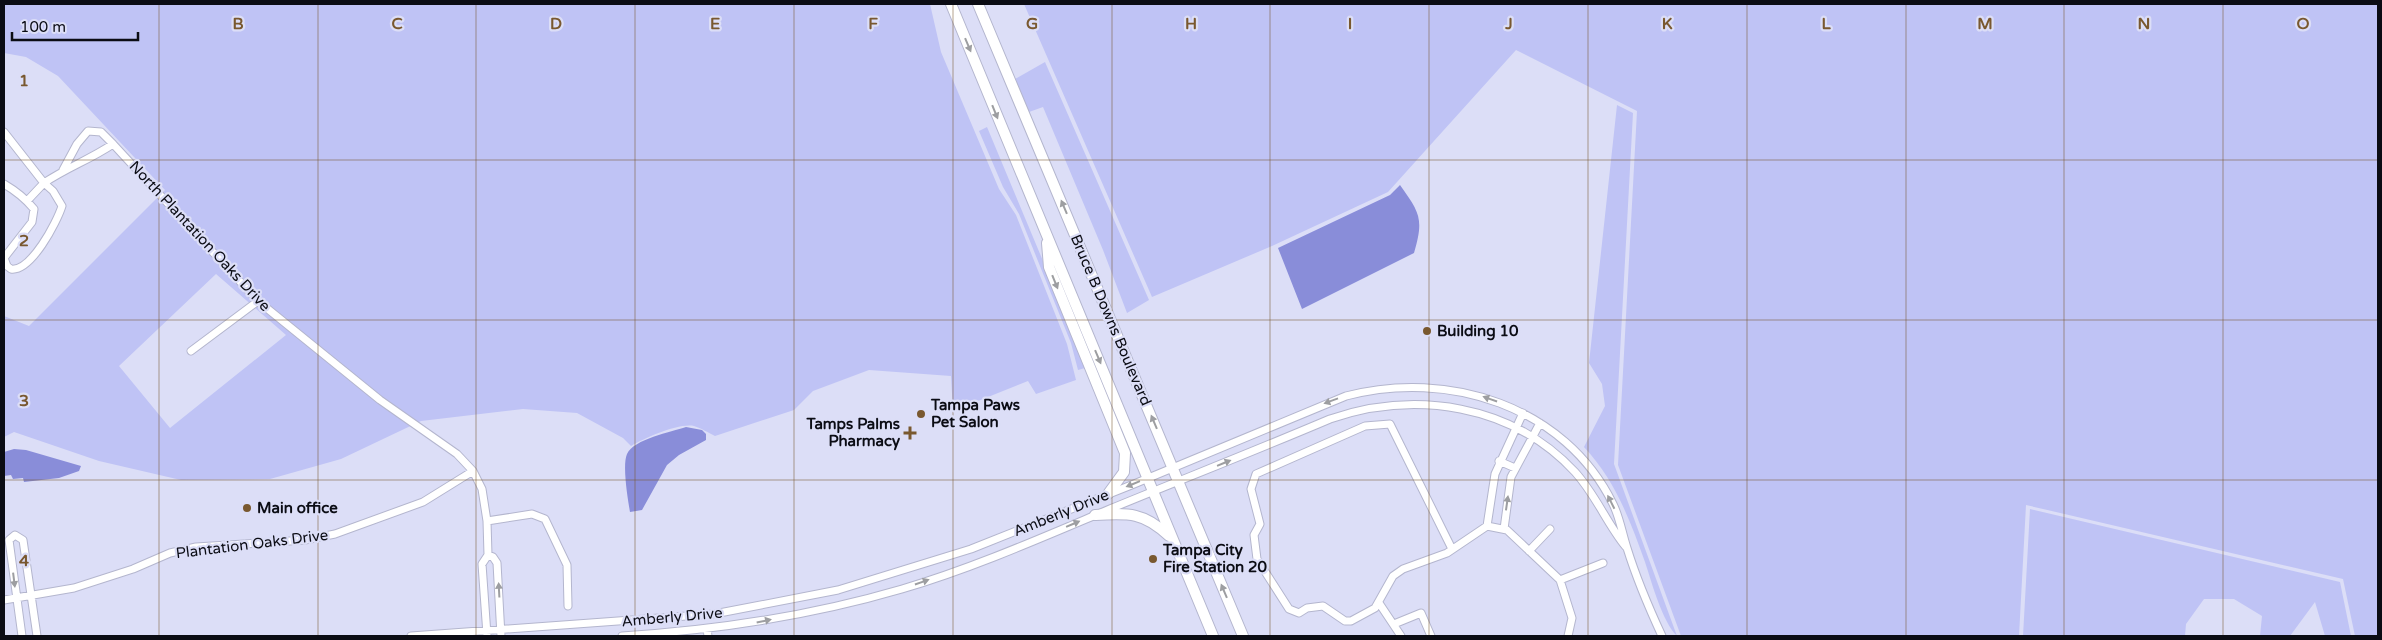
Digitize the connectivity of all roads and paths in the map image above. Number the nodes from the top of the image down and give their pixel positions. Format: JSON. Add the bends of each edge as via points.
{"nodes":[{"id":1,"x":951,"y":4,"type":"edge"},
{"id":2,"x":978,"y":4,"type":"edge"},
{"id":3,"x":4,"y":132,"type":"edge"},
{"id":4,"x":113,"y":144,"type":"junction"},
{"id":5,"x":63,"y":170,"type":"junction"},
{"id":6,"x":44,"y":183,"type":"junction"},
{"id":7,"x":4,"y":184,"type":"edge"},
{"id":8,"x":27,"y":201,"type":"junction"},
{"id":9,"x":1046,"y":234,"type":"junction"},
{"id":10,"x":258,"y":301,"type":"junction"},
{"id":11,"x":191,"y":352,"type":"dead end"},
{"id":12,"x":1523,"y":413,"type":"junction"},
{"id":13,"x":1540,"y":423,"type":"junction"},
{"id":14,"x":1515,"y":428,"type":"junction"},
{"id":15,"x":1532,"y":438,"type":"junction"},
{"id":16,"x":1499,"y":461,"type":"junction"},
{"id":17,"x":1173,"y":467,"type":"junction"},
{"id":18,"x":1515,"y":468,"type":"junction"},
{"id":19,"x":473,"y":472,"type":"junction"},
{"id":20,"x":1148,"y":478,"type":"junction"},
{"id":21,"x":1178,"y":481,"type":"junction"},
{"id":22,"x":1153,"y":492,"type":"junction"},
{"id":23,"x":1108,"y":494,"type":"junction"},
{"id":24,"x":1095,"y":515,"type":"junction"},
{"id":25,"x":487,"y":521,"type":"junction"},
{"id":26,"x":1487,"y":526,"type":"junction"},
{"id":27,"x":1504,"y":529,"type":"junction"},
{"id":28,"x":1550,"y":529,"type":"dead end"},
{"id":29,"x":1173,"y":539,"type":"junction"},
{"id":30,"x":1627,"y":547,"type":"junction"},
{"id":31,"x":1452,"y":550,"type":"junction"},
{"id":32,"x":1530,"y":551,"type":"junction"},
{"id":33,"x":488,"y":555,"type":"junction"},
{"id":34,"x":1604,"y":564,"type":"dead end"},
{"id":35,"x":1560,"y":580,"type":"junction"},
{"id":36,"x":32,"y":596,"type":"junction"},
{"id":37,"x":16,"y":599,"type":"junction"},
{"id":38,"x":4,"y":600,"type":"edge"},
{"id":39,"x":1379,"y":603,"type":"junction"},
{"id":40,"x":568,"y":606,"type":"dead end"},
{"id":41,"x":714,"y":614,"type":"junction"},
{"id":42,"x":1394,"y":624,"type":"junction"},
{"id":43,"x":717,"y":627,"type":"junction"},
{"id":44,"x":707,"y":632,"type":"edge"},
{"id":45,"x":501,"y":633,"type":"edge"},
{"id":46,"x":487,"y":634,"type":"edge"},
{"id":47,"x":22,"y":636,"type":"edge"},
{"id":48,"x":37,"y":636,"type":"edge"},
{"id":49,"x":411,"y":636,"type":"edge"},
{"id":50,"x":622,"y":636,"type":"edge"},
{"id":51,"x":720,"y":636,"type":"edge"},
{"id":52,"x":1213,"y":636,"type":"edge"},
{"id":53,"x":1243,"y":636,"type":"edge"},
{"id":54,"x":1401,"y":636,"type":"edge"},
{"id":55,"x":1431,"y":636,"type":"edge"},
{"id":56,"x":1568,"y":636,"type":"edge"},
{"id":57,"x":1662,"y":636,"type":"edge"}],
"edges":[{"from":1,"to":9,"type":"main road","name":"Bruce B Downs Boulevard","one_way":true},
{"from":17,"to":2,"type":"main road","name":"Bruce B Downs Boulevard","one_way":true},
{"from":3,"to":6,"type":"street"},
{"from":4,"to":5,"type":"street","via":[[89,160]]},
{"from":4,"to":5,"type":"street","name":"North Plantation Oaks Drive","via":[[100,132],[88,131]]},
{"from":4,"to":10,"type":"street","name":"North Plantation Oaks Drive"},
{"from":5,"to":6,"type":"street"},
{"from":6,"to":8,"type":"street"},
{"from":6,"to":8,"type":"street","via":[[62,206],[58,220],[22,267],[11,269],[4,258],[32,222],[34,209]]},
{"from":7,"to":8,"type":"street"},
{"from":9,"to":20,"type":"main road","name":"Bruce B Downs Boulevard","one_way":true},
{"from":9,"to":23,"type":"main road","one_way":true,"via":[[1049,267],[1125,452],[1124,472]]},
{"from":10,"to":11,"type":"street"},
{"from":10,"to":19,"type":"street","name":"North Plantation Oaks Drive","via":[[380,400],[457,454]]},
{"from":12,"to":13,"type":"street","name":"Amberly Drive"},
{"from":12,"to":14,"type":"street"},
{"from":12,"to":17,"type":"street","name":"Amberly Drive","one_way":true,"via":[[1458,390],[1420,386],[1374,390],[1330,401]]},
{"from":13,"to":15,"type":"street"},
{"from":30,"to":13,"type":"street","name":"Amberly Drive","one_way":true,"via":[[1613,504],[1594,473],[1570,445]]},
{"from":14,"to":15,"type":"street","name":"Amberly Drive"},
{"from":14,"to":16,"type":"street"},
{"from":21,"to":14,"type":"street","name":"Amberly Drive","one_way":true,"via":[[1330,419],[1371,407],[1412,403],[1444,405],[1486,415]]},
{"from":15,"to":18,"type":"street"},
{"from":15,"to":30,"type":"street","name":"Amberly Drive","via":[[1576,473]]},
{"from":16,"to":18,"type":"street"},
{"from":16,"to":26,"type":"street"},
{"from":17,"to":20,"type":"street","name":"Amberly Drive"},
{"from":17,"to":21,"type":"main road","name":"Bruce B Downs Boulevard"},
{"from":27,"to":18,"type":"street","one_way":true},
{"from":19,"to":25,"type":"street","via":[[482,489]]},
{"from":19,"to":36,"type":"street","name":"Plantation Oaks Drive","via":[[423,502],[335,534],[305,540],[196,547],[170,553],[74,588]]},
{"from":20,"to":22,"type":"main road","name":"Bruce B Downs Boulevard"},
{"from":20,"to":23,"type":"street","name":"Amberly Drive","one_way":true},
{"from":21,"to":22,"type":"street","name":"Amberly Drive"},
{"from":53,"to":21,"type":"main road","name":"Bruce B Downs Boulevard","one_way":true},
{"from":22,"to":24,"type":"street","name":"Amberly Drive"},
{"from":22,"to":29,"type":"main road","name":"Bruce B Downs Boulevard"},
{"from":23,"to":41,"type":"street","name":"Amberly Drive","via":[[895,574],[829,592]]},
{"from":24,"to":29,"type":"main road","via":[[1143,517],[1153,521]]},
{"from":43,"to":24,"type":"street","name":"Amberly Drive","one_way":true,"via":[[754,623],[902,589],[977,564]]},
{"from":25,"to":33,"type":"street"},
{"from":25,"to":40,"type":"street","via":[[532,514],[545,519],[567,565]]},
{"from":26,"to":27,"type":"street"},
{"from":26,"to":31,"type":"street"},
{"from":27,"to":32,"type":"street"},
{"from":28,"to":32,"type":"street"},
{"from":29,"to":52,"type":"main road","name":"Bruce B Downs Boulevard"},
{"from":30,"to":57,"type":"street","name":"Amberly Drive"},
{"from":31,"to":39,"type":"street","via":[[1393,576]]},
{"from":31,"to":39,"type":"street","via":[[1390,424],[1365,426],[1256,474],[1250,489],[1260,524],[1254,535],[1257,559],[1289,609],[1299,613],[1323,606],[1345,621],[1351,621]]},
{"from":32,"to":35,"type":"street"},
{"from":45,"to":33,"type":"street","one_way":true,"via":[[497,563]]},
{"from":33,"to":46,"type":"street","via":[[482,564]]},
{"from":34,"to":35,"type":"street"},
{"from":35,"to":56,"type":"street","via":[[1572,618]]},
{"from":36,"to":37,"type":"street","name":"Plantation Oaks Drive"},
{"from":36,"to":37,"type":"street","one_way":true,"via":[[23,540],[15,536],[9,540]]},
{"from":36,"to":48,"type":"street"},
{"from":37,"to":38,"type":"street","name":"Plantation Oaks Drive"},
{"from":37,"to":47,"type":"street"},
{"from":39,"to":42,"type":"street"},
{"from":41,"to":43,"type":"street"},
{"from":41,"to":45,"type":"street","name":"Amberly Drive"},
{"from":42,"to":54,"type":"street"},
{"from":42,"to":55,"type":"street","via":[[1421,613]]},
{"from":43,"to":44,"type":"street","name":"Amberly Drive"},
{"from":43,"to":51,"type":"street"},
{"from":44,"to":50,"type":"street","name":"Amberly Drive"},
{"from":45,"to":46,"type":"street","name":"Amberly Drive"},
{"from":46,"to":49,"type":"street","name":"Amberly Drive"}]}
